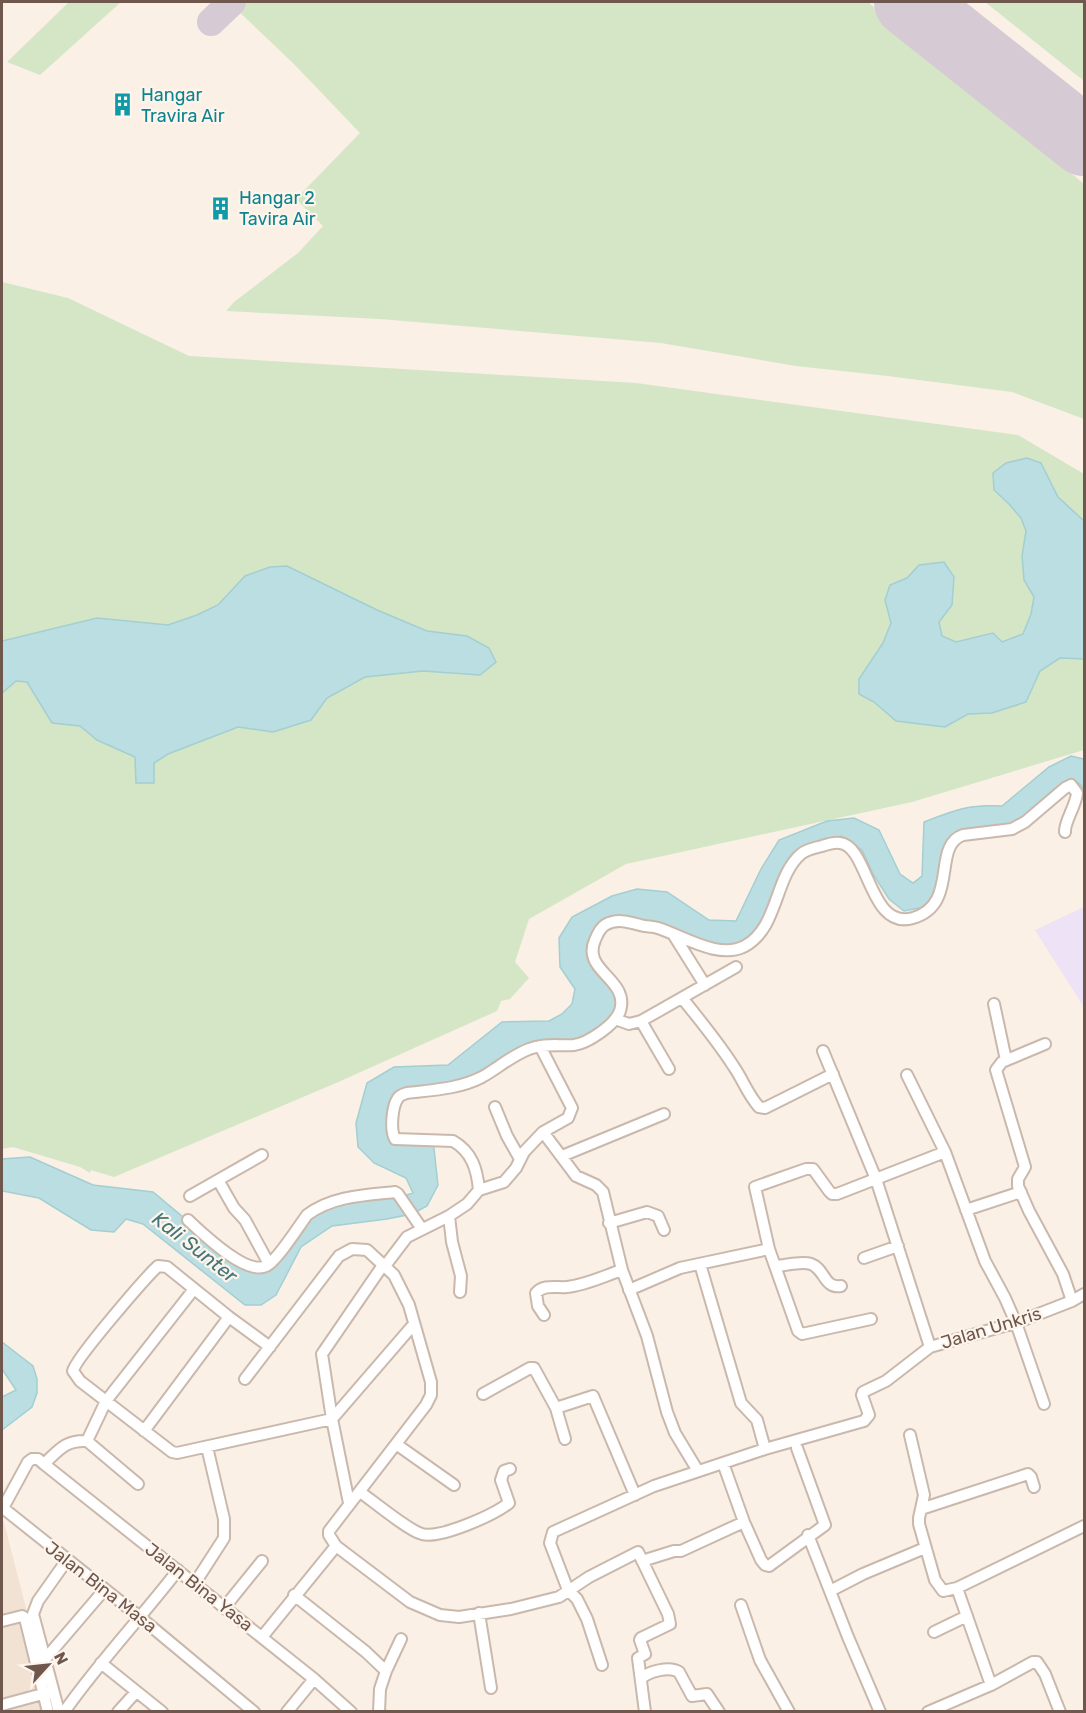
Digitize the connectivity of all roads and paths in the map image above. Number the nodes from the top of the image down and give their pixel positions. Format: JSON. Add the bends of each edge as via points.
{"nodes":[{"id":1,"x":1065,"y":832,"type":"dead end"},
{"id":2,"x":673,"y":933,"type":"junction"},
{"id":3,"x":736,"y":967,"type":"dead end"},
{"id":4,"x":705,"y":985,"type":"junction"},
{"id":5,"x":682,"y":998,"type":"junction"},
{"id":6,"x":994,"y":1004,"type":"dead end"},
{"id":7,"x":615,"y":1019,"type":"junction"},
{"id":8,"x":641,"y":1021,"type":"junction"},
{"id":9,"x":1045,"y":1044,"type":"dead end"},
{"id":10,"x":540,"y":1046,"type":"junction"},
{"id":11,"x":823,"y":1051,"type":"dead end"},
{"id":12,"x":1006,"y":1060,"type":"junction"},
{"id":13,"x":669,"y":1069,"type":"dead end"},
{"id":14,"x":833,"y":1074,"type":"junction"},
{"id":15,"x":907,"y":1075,"type":"dead end"},
{"id":16,"x":495,"y":1107,"type":"dead end"},
{"id":17,"x":664,"y":1114,"type":"dead end"},
{"id":18,"x":543,"y":1132,"type":"junction"},
{"id":19,"x":945,"y":1152,"type":"junction"},
{"id":20,"x":262,"y":1155,"type":"dead end"},
{"id":21,"x":562,"y":1156,"type":"junction"},
{"id":22,"x":520,"y":1159,"type":"junction"},
{"id":23,"x":876,"y":1179,"type":"junction"},
{"id":24,"x":218,"y":1180,"type":"junction"},
{"id":25,"x":480,"y":1190,"type":"junction"},
{"id":26,"x":1021,"y":1192,"type":"junction"},
{"id":27,"x":190,"y":1196,"type":"dead end"},
{"id":28,"x":966,"y":1210,"type":"junction"},
{"id":29,"x":449,"y":1216,"type":"junction"},
{"id":30,"x":188,"y":1220,"type":"dead end"},
{"id":31,"x":609,"y":1223,"type":"junction"},
{"id":32,"x":422,"y":1229,"type":"junction"},
{"id":33,"x":664,"y":1230,"type":"dead end"},
{"id":34,"x":898,"y":1246,"type":"junction"},
{"id":35,"x":769,"y":1249,"type":"junction"},
{"id":36,"x":864,"y":1258,"type":"dead end"},
{"id":37,"x":269,"y":1264,"type":"junction"},
{"id":38,"x":700,"y":1264,"type":"junction"},
{"id":39,"x":384,"y":1265,"type":"junction"},
{"id":40,"x":777,"y":1266,"type":"junction"},
{"id":41,"x":622,"y":1270,"type":"junction"},
{"id":42,"x":841,"y":1286,"type":"dead end"},
{"id":43,"x":194,"y":1289,"type":"junction"},
{"id":44,"x":629,"y":1290,"type":"junction"},
{"id":45,"x":460,"y":1292,"type":"dead end"},
{"id":46,"x":1084,"y":1294,"type":"edge"},
{"id":47,"x":1072,"y":1301,"type":"junction"},
{"id":48,"x":1084,"y":1305,"type":"edge"},
{"id":49,"x":544,"y":1315,"type":"dead end"},
{"id":50,"x":228,"y":1317,"type":"junction"},
{"id":51,"x":871,"y":1319,"type":"dead end"},
{"id":52,"x":1016,"y":1323,"type":"junction"},
{"id":53,"x":414,"y":1324,"type":"junction"},
{"id":54,"x":270,"y":1347,"type":"junction"},
{"id":55,"x":930,"y":1347,"type":"junction"},
{"id":56,"x":245,"y":1379,"type":"dead end"},
{"id":57,"x":483,"y":1394,"type":"dead end"},
{"id":58,"x":106,"y":1401,"type":"junction"},
{"id":59,"x":1044,"y":1404,"type":"dead end"},
{"id":60,"x":556,"y":1408,"type":"junction"},
{"id":61,"x":332,"y":1419,"type":"junction"},
{"id":62,"x":144,"y":1431,"type":"junction"},
{"id":63,"x":910,"y":1435,"type":"dead end"},
{"id":64,"x":565,"y":1439,"type":"dead end"},
{"id":65,"x":87,"y":1441,"type":"junction"},
{"id":66,"x":396,"y":1444,"type":"junction"},
{"id":67,"x":207,"y":1447,"type":"junction"},
{"id":68,"x":797,"y":1448,"type":"dead end"},
{"id":69,"x":765,"y":1449,"type":"junction"},
{"id":70,"x":723,"y":1463,"type":"junction"},
{"id":71,"x":44,"y":1464,"type":"junction"},
{"id":72,"x":510,"y":1469,"type":"dead end"},
{"id":73,"x":698,"y":1471,"type":"junction"},
{"id":74,"x":138,"y":1484,"type":"dead end"},
{"id":75,"x":454,"y":1485,"type":"dead end"},
{"id":76,"x":1034,"y":1487,"type":"dead end"},
{"id":77,"x":360,"y":1492,"type":"junction"},
{"id":78,"x":635,"y":1495,"type":"junction"},
{"id":79,"x":349,"y":1503,"type":"junction"},
{"id":80,"x":2,"y":1508,"type":"edge"},
{"id":81,"x":921,"y":1509,"type":"junction"},
{"id":82,"x":744,"y":1522,"type":"junction"},
{"id":83,"x":1084,"y":1526,"type":"edge"},
{"id":84,"x":808,"y":1535,"type":"junction"},
{"id":85,"x":336,"y":1546,"type":"junction"},
{"id":86,"x":925,"y":1548,"type":"junction"},
{"id":87,"x":67,"y":1560,"type":"junction"},
{"id":88,"x":262,"y":1561,"type":"dead end"},
{"id":89,"x":642,"y":1561,"type":"junction"},
{"id":90,"x":178,"y":1570,"type":"junction"},
{"id":91,"x":195,"y":1583,"type":"junction"},
{"id":92,"x":957,"y":1588,"type":"junction"},
{"id":93,"x":105,"y":1589,"type":"junction"},
{"id":94,"x":568,"y":1590,"type":"junction"},
{"id":95,"x":830,"y":1591,"type":"junction"},
{"id":96,"x":294,"y":1595,"type":"junction"},
{"id":97,"x":741,"y":1605,"type":"dead end"},
{"id":98,"x":224,"y":1608,"type":"junction"},
{"id":99,"x":479,"y":1613,"type":"junction"},
{"id":100,"x":967,"y":1617,"type":"junction"},
{"id":101,"x":141,"y":1618,"type":"junction"},
{"id":102,"x":2,"y":1621,"type":"edge"},
{"id":103,"x":934,"y":1632,"type":"dead end"},
{"id":104,"x":262,"y":1637,"type":"junction"},
{"id":105,"x":400,"y":1639,"type":"dead end"},
{"id":106,"x":46,"y":1658,"type":"junction"},
{"id":107,"x":101,"y":1663,"type":"junction"},
{"id":108,"x":602,"y":1665,"type":"dead end"},
{"id":109,"x":386,"y":1671,"type":"junction"},
{"id":110,"x":314,"y":1679,"type":"junction"},
{"id":111,"x":641,"y":1679,"type":"junction"},
{"id":112,"x":991,"y":1685,"type":"junction"},
{"id":113,"x":491,"y":1688,"type":"dead end"},
{"id":114,"x":136,"y":1692,"type":"junction"},
{"id":115,"x":49,"y":1693,"type":"junction"},
{"id":116,"x":2,"y":1706,"type":"edge"},
{"id":117,"x":48,"y":1712,"type":"edge"},
{"id":118,"x":59,"y":1712,"type":"edge"},
{"id":119,"x":64,"y":1712,"type":"edge"},
{"id":120,"x":118,"y":1712,"type":"edge"},
{"id":121,"x":162,"y":1712,"type":"edge"},
{"id":122,"x":254,"y":1712,"type":"edge"},
{"id":123,"x":287,"y":1712,"type":"edge"},
{"id":124,"x":351,"y":1712,"type":"edge"},
{"id":125,"x":379,"y":1712,"type":"edge"},
{"id":126,"x":645,"y":1712,"type":"edge"},
{"id":127,"x":719,"y":1712,"type":"edge"},
{"id":128,"x":789,"y":1712,"type":"edge"},
{"id":129,"x":880,"y":1712,"type":"edge"},
{"id":130,"x":928,"y":1712,"type":"edge"},
{"id":131,"x":1060,"y":1712,"type":"edge"}],
"edges":[{"from":1,"to":2,"type":"street","via":[[1077,793],[1071,785],[1012,830],[955,838],[947,854],[939,897],[922,914],[910,919],[893,915],[880,905],[850,847],[842,843],[817,847],[801,855],[792,865],[766,924],[744,946],[708,947]]},
{"from":2,"to":4,"type":"street"},
{"from":2,"to":7,"type":"street","via":[[628,921],[605,925],[600,931],[592,954],[597,966],[619,990],[620,1010]]},
{"from":3,"to":4,"type":"street"},
{"from":4,"to":5,"type":"street"},
{"from":5,"to":8,"type":"street"},
{"from":5,"to":14,"type":"street","via":[[715,1038],[759,1107],[765,1108]]},
{"from":6,"to":12,"type":"street"},
{"from":7,"to":8,"type":"street","via":[[629,1024]]},
{"from":7,"to":10,"type":"street","via":[[577,1045]]},
{"from":8,"to":13,"type":"street"},
{"from":9,"to":12,"type":"street"},
{"from":10,"to":18,"type":"street","via":[[572,1108],[568,1118]]},
{"from":10,"to":25,"type":"street","via":[[461,1086],[407,1093],[398,1098],[392,1126],[395,1139],[453,1141],[471,1159]]},
{"from":11,"to":14,"type":"street"},
{"from":12,"to":26,"type":"street","via":[[996,1070],[1025,1167],[1017,1182]]},
{"from":14,"to":23,"type":"street"},
{"from":15,"to":19,"type":"street"},
{"from":16,"to":22,"type":"street"},
{"from":17,"to":21,"type":"street"},
{"from":18,"to":21,"type":"street"},
{"from":18,"to":22,"type":"street"},
{"from":19,"to":23,"type":"street"},
{"from":19,"to":28,"type":"street"},
{"from":20,"to":24,"type":"street"},
{"from":21,"to":31,"type":"street","via":[[576,1176],[600,1188]]},
{"from":22,"to":25,"type":"street","via":[[504,1182]]},
{"from":23,"to":34,"type":"street"},
{"from":23,"to":35,"type":"street","via":[[832,1194],[813,1169],[757,1185],[755,1191]]},
{"from":24,"to":27,"type":"street"},
{"from":24,"to":37,"type":"street"},
{"from":25,"to":29,"type":"street"},
{"from":26,"to":28,"type":"street"},
{"from":26,"to":47,"type":"street"},
{"from":28,"to":52,"type":"street","via":[[985,1261]]},
{"from":29,"to":32,"type":"street"},
{"from":29,"to":45,"type":"street","via":[[461,1276]]},
{"from":30,"to":37,"type":"street","via":[[247,1266],[262,1268]]},
{"from":31,"to":33,"type":"street","via":[[647,1212],[658,1216]]},
{"from":31,"to":41,"type":"street"},
{"from":32,"to":37,"type":"street","via":[[395,1192],[357,1195],[326,1204],[307,1215]]},
{"from":32,"to":39,"type":"street","via":[[407,1237]]},
{"from":34,"to":36,"type":"street"},
{"from":34,"to":55,"type":"street"},
{"from":35,"to":38,"type":"street"},
{"from":35,"to":40,"type":"street"},
{"from":38,"to":44,"type":"street","via":[[680,1268]]},
{"from":38,"to":69,"type":"street","via":[[741,1403],[758,1420]]},
{"from":39,"to":53,"type":"street","via":[[399,1282]]},
{"from":39,"to":54,"type":"street","via":[[367,1250],[352,1250],[339,1256]]},
{"from":39,"to":61,"type":"street","via":[[322,1354]]},
{"from":40,"to":42,"type":"street","via":[[809,1263],[817,1267],[828,1284]]},
{"from":40,"to":51,"type":"street","via":[[795,1325],[802,1334]]},
{"from":41,"to":44,"type":"street"},
{"from":41,"to":49,"type":"street","via":[[578,1285],[539,1290],[538,1306]]},
{"from":43,"to":50,"type":"street"},
{"from":43,"to":58,"type":"street"},
{"from":43,"to":58,"type":"street","via":[[166,1267],[158,1266],[74,1367],[74,1375]]},
{"from":44,"to":73,"type":"street","via":[[647,1336],[675,1433]]},
{"from":46,"to":47,"type":"street","name":"Jalan Unkris"},
{"from":47,"to":48,"type":"street"},
{"from":47,"to":52,"type":"street","name":"Jalan Unkris"},
{"from":50,"to":54,"type":"street"},
{"from":50,"to":62,"type":"street"},
{"from":52,"to":55,"type":"street","name":"Jalan Unkris"},
{"from":52,"to":59,"type":"street"},
{"from":53,"to":61,"type":"street"},
{"from":53,"to":66,"type":"street","via":[[431,1382],[431,1395]]},
{"from":54,"to":56,"type":"street"},
{"from":55,"to":69,"type":"street","name":"Jalan Unkris","via":[[886,1381],[863,1392],[867,1419]]},
{"from":57,"to":60,"type":"street","via":[[534,1368]]},
{"from":58,"to":62,"type":"street"},
{"from":58,"to":65,"type":"street"},
{"from":60,"to":64,"type":"street"},
{"from":60,"to":78,"type":"street","via":[[593,1395]]},
{"from":61,"to":67,"type":"street"},
{"from":61,"to":79,"type":"street"},
{"from":62,"to":67,"type":"street","via":[[172,1452]]},
{"from":63,"to":81,"type":"street","via":[[923,1488]]},
{"from":65,"to":71,"type":"street","via":[[68,1442]]},
{"from":65,"to":74,"type":"street"},
{"from":66,"to":75,"type":"street"},
{"from":66,"to":77,"type":"street"},
{"from":67,"to":91,"type":"street","via":[[224,1519],[224,1538]]},
{"from":68,"to":84,"type":"street","via":[[825,1525]]},
{"from":69,"to":70,"type":"street","name":"Jalan Unkris"},
{"from":70,"to":73,"type":"street","name":"Jalan Unkris"},
{"from":70,"to":82,"type":"street"},
{"from":71,"to":80,"type":"street","name":"Jalan Bina Masa","via":[[38,1459],[28,1462]]},
{"from":71,"to":90,"type":"street","name":"Jalan Bina Yasa"},
{"from":72,"to":77,"type":"street","via":[[504,1471],[501,1480],[509,1503],[500,1511],[429,1535],[416,1532]]},
{"from":73,"to":78,"type":"street","name":"Jalan Unkris"},
{"from":76,"to":81,"type":"street","via":[[1029,1474]]},
{"from":77,"to":79,"type":"street"},
{"from":78,"to":94,"type":"street","name":"Jalan Unkris","via":[[553,1532],[550,1543]]},
{"from":79,"to":85,"type":"street","via":[[329,1531]]},
{"from":80,"to":87,"type":"street","name":"Jalan Bina Masa"},
{"from":81,"to":86,"type":"street","via":[[919,1524]]},
{"from":82,"to":84,"type":"street","via":[[769,1566]]},
{"from":82,"to":89,"type":"street","via":[[681,1551]]},
{"from":83,"to":92,"type":"street"},
{"from":84,"to":95,"type":"street"},
{"from":85,"to":96,"type":"street"},
{"from":85,"to":99,"type":"street","via":[[419,1608],[459,1617]]},
{"from":86,"to":92,"type":"street","via":[[939,1587],[947,1591]]},
{"from":86,"to":95,"type":"street"},
{"from":87,"to":93,"type":"street","name":"Jalan Bina Masa"},
{"from":87,"to":106,"type":"street","via":[[34,1608]]},
{"from":88,"to":98,"type":"street"},
{"from":89,"to":94,"type":"street","via":[[638,1552]]},
{"from":89,"to":111,"type":"street","via":[[670,1624],[640,1640],[645,1654],[638,1658]]},
{"from":90,"to":91,"type":"street","name":"Jalan Bina Yasa"},
{"from":90,"to":101,"type":"street"},
{"from":91,"to":98,"type":"street","name":"Jalan Bina Yasa"},
{"from":92,"to":100,"type":"street"},
{"from":93,"to":101,"type":"street","name":"Jalan Bina Masa"},
{"from":93,"to":106,"type":"street"},
{"from":94,"to":99,"type":"street","via":[[539,1603]]},
{"from":94,"to":108,"type":"street","via":[[581,1607]]},
{"from":95,"to":129,"type":"street"},
{"from":96,"to":104,"type":"street"},
{"from":96,"to":109,"type":"street"},
{"from":97,"to":128,"type":"street","via":[[760,1660]]},
{"from":98,"to":104,"type":"street","name":"Jalan Bina Yasa"},
{"from":99,"to":113,"type":"street"},
{"from":100,"to":103,"type":"street"},
{"from":100,"to":112,"type":"street"},
{"from":101,"to":107,"type":"street"},
{"from":101,"to":122,"type":"street","name":"Jalan Bina Masa"},
{"from":102,"to":115,"type":"street","via":[[25,1618]]},
{"from":104,"to":110,"type":"street","name":"Jalan Bina Yasa"},
{"from":105,"to":109,"type":"street"},
{"from":106,"to":115,"type":"street"},
{"from":107,"to":114,"type":"street"},
{"from":107,"to":119,"type":"street"},
{"from":109,"to":125,"type":"street"},
{"from":110,"to":123,"type":"street"},
{"from":110,"to":124,"type":"street","name":"Jalan Bina Yasa"},
{"from":111,"to":126,"type":"street"},
{"from":111,"to":127,"type":"street","via":[[676,1670],[692,1696],[707,1694]]},
{"from":112,"to":130,"type":"street"},
{"from":112,"to":131,"type":"street","via":[[1037,1662]]},
{"from":114,"to":120,"type":"street"},
{"from":114,"to":121,"type":"street"},
{"from":115,"to":116,"type":"street"},
{"from":115,"to":117,"type":"street"},
{"from":115,"to":118,"type":"street"}]}
